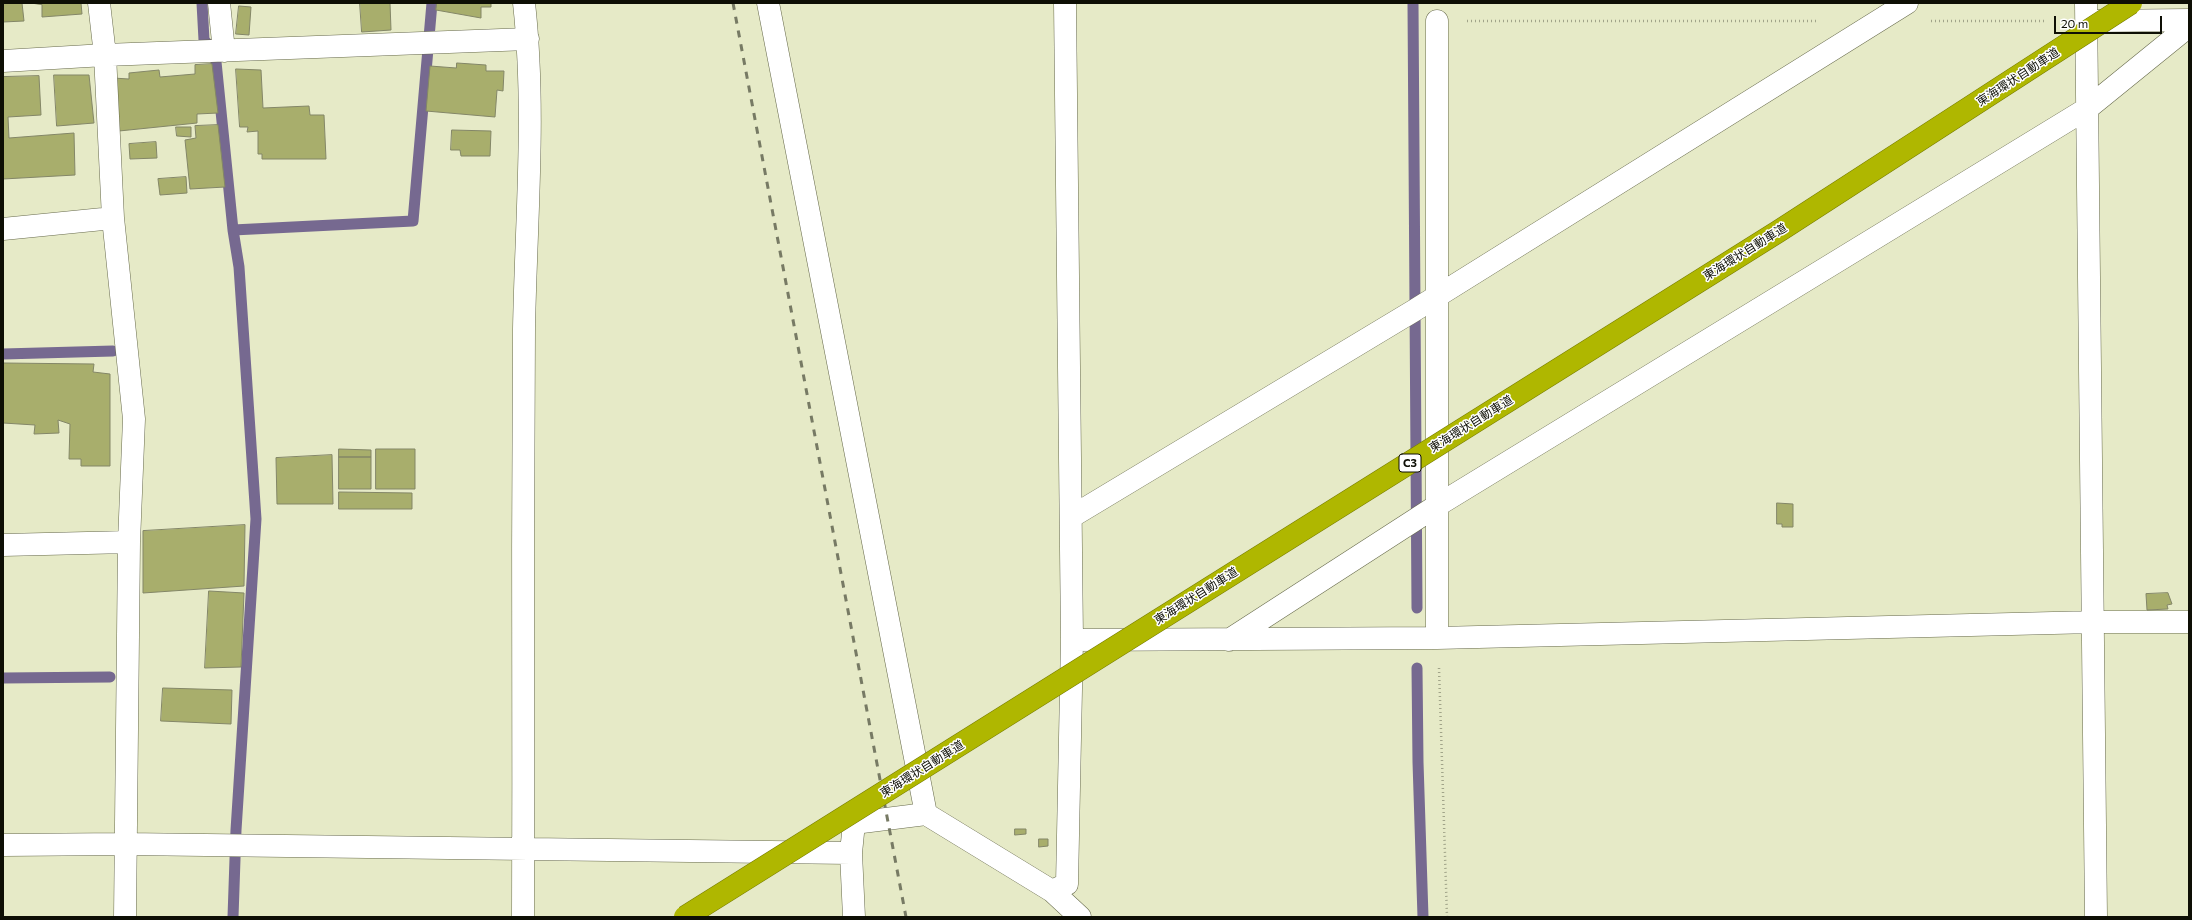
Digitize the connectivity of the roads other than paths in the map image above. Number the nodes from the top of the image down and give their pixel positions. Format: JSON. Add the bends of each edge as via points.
{"nodes":[{"id":1,"x":99,"y":3,"type":"edge"},
{"id":2,"x":219,"y":3,"type":"edge"},
{"id":3,"x":524,"y":3,"type":"edge"},
{"id":4,"x":768,"y":3,"type":"edge"},
{"id":5,"x":1065,"y":3,"type":"edge"},
{"id":6,"x":1907,"y":3,"type":"edge"},
{"id":7,"x":2131,"y":3,"type":"edge"},
{"id":8,"x":2087,"y":12,"type":"edge"},
{"id":9,"x":2189,"y":20,"type":"edge"},
{"id":10,"x":1437,"y":21,"type":"road end"},
{"id":11,"x":2189,"y":26,"type":"edge"},
{"id":12,"x":528,"y":39,"type":"junction"},
{"id":13,"x":224,"y":51,"type":"junction"},
{"id":14,"x":105,"y":55,"type":"junction"},
{"id":15,"x":3,"y":61,"type":"edge"},
{"id":16,"x":2088,"y":108,"type":"junction"},
{"id":17,"x":113,"y":218,"type":"junction"},
{"id":18,"x":3,"y":229,"type":"edge"},
{"id":19,"x":1437,"y":297,"type":"junction"},
{"id":20,"x":1438,"y":505,"type":"junction"},
{"id":21,"x":1071,"y":517,"type":"junction"},
{"id":22,"x":129,"y":542,"type":"junction"},
{"id":23,"x":3,"y":545,"type":"edge"},
{"id":24,"x":2094,"y":622,"type":"junction"},
{"id":25,"x":2189,"y":622,"type":"edge"},
{"id":26,"x":1438,"y":638,"type":"junction"},
{"id":27,"x":1072,"y":640,"type":"junction"},
{"id":28,"x":1229,"y":640,"type":"junction"},
{"id":29,"x":926,"y":814,"type":"junction"},
{"id":30,"x":125,"y":844,"type":"junction"},
{"id":31,"x":3,"y":845,"type":"edge"},
{"id":32,"x":524,"y":850,"type":"junction"},
{"id":33,"x":851,"y":852,"type":"junction"},
{"id":34,"x":1052,"y":892,"type":"junction"},
{"id":35,"x":125,"y":917,"type":"edge"},
{"id":36,"x":523,"y":917,"type":"edge"},
{"id":37,"x":685,"y":917,"type":"edge"},
{"id":38,"x":854,"y":917,"type":"edge"},
{"id":39,"x":1080,"y":917,"type":"edge"},
{"id":40,"x":2096,"y":917,"type":"edge"}],
"edges":[{"from":1,"to":14,"type":"street"},
{"from":2,"to":13,"type":"street"},
{"from":3,"to":12,"type":"street"},
{"from":4,"to":29,"type":"street"},
{"from":5,"to":21,"type":"street"},
{"from":6,"to":19,"type":"street"},
{"from":7,"to":37,"type":"highway","name":"東海環状自動車道","number":"C3","bridge":true,"via":[[1773,235]]},
{"from":8,"to":9,"type":"street"},
{"from":8,"to":16,"type":"street"},
{"from":10,"to":19,"type":"street"},
{"from":11,"to":16,"type":"street"},
{"from":12,"to":13,"type":"street"},
{"from":12,"to":32,"type":"street","via":[[530,113],[524,328]]},
{"from":13,"to":14,"type":"street"},
{"from":14,"to":15,"type":"street"},
{"from":14,"to":17,"type":"street"},
{"from":16,"to":20,"type":"street"},
{"from":16,"to":24,"type":"street"},
{"from":17,"to":18,"type":"street"},
{"from":17,"to":22,"type":"street","via":[[134,419]]},
{"from":19,"to":20,"type":"street"},
{"from":19,"to":21,"type":"street"},
{"from":20,"to":26,"type":"street"},
{"from":20,"to":28,"type":"street"},
{"from":21,"to":27,"type":"street"},
{"from":22,"to":23,"type":"street"},
{"from":22,"to":30,"type":"street"},
{"from":24,"to":25,"type":"street"},
{"from":24,"to":26,"type":"street"},
{"from":24,"to":40,"type":"street"},
{"from":26,"to":28,"type":"street"},
{"from":27,"to":28,"type":"street"},
{"from":27,"to":34,"type":"street","via":[[1067,884]]},
{"from":29,"to":33,"type":"street","via":[[854,823]]},
{"from":29,"to":34,"type":"street"},
{"from":30,"to":31,"type":"street"},
{"from":30,"to":32,"type":"street"},
{"from":30,"to":35,"type":"street"},
{"from":32,"to":33,"type":"street"},
{"from":32,"to":36,"type":"street"},
{"from":33,"to":38,"type":"street"},
{"from":34,"to":39,"type":"street"}]}
